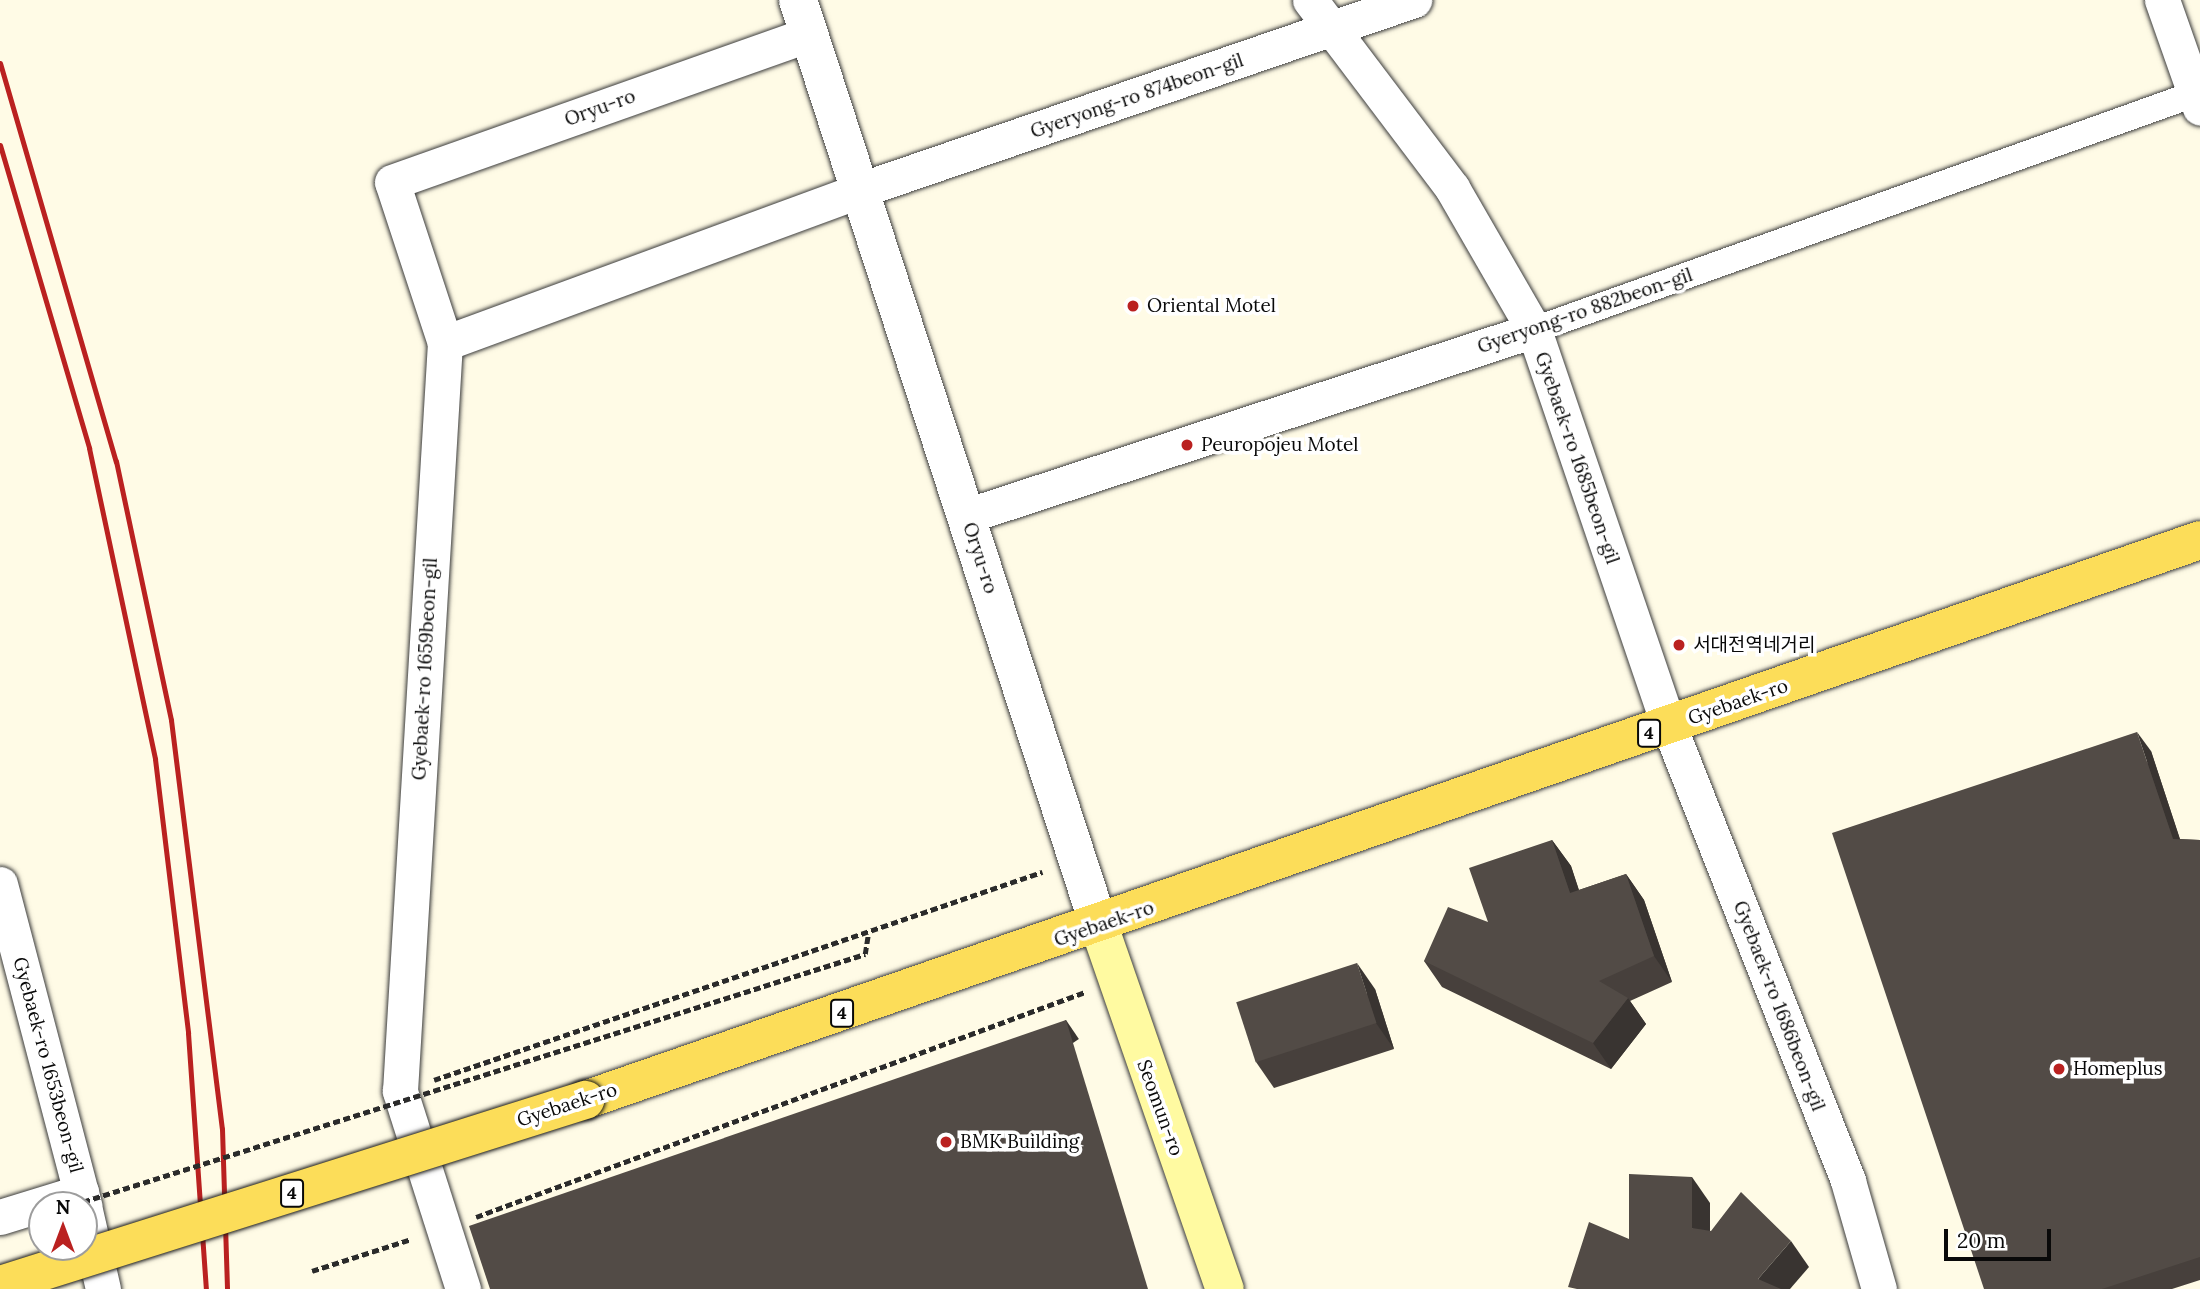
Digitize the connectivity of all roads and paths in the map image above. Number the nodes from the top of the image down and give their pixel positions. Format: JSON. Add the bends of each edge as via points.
{"nodes":[{"id":1,"x":1310,"y":0,"type":"edge"},
{"id":2,"x":1415,"y":0,"type":"edge"},
{"id":3,"x":2162,"y":0,"type":"edge"},
{"id":4,"x":804,"y":17,"type":"edge"},
{"id":5,"x":1331,"y":30,"type":"junction"},
{"id":6,"x":2198,"y":98,"type":"edge"},
{"id":7,"x":392,"y":182,"type":"joint"},
{"id":8,"x":860,"y":190,"type":"junction"},
{"id":9,"x":1534,"y":330,"type":"junction"},
{"id":10,"x":445,"y":342,"type":"junction"},
{"id":11,"x":966,"y":516,"type":"junction"},
{"id":12,"x":2200,"y":540,"type":"edge"},
{"id":13,"x":1669,"y":726,"type":"junction"},
{"id":14,"x":1078,"y":859,"type":"junction"},
{"id":15,"x":0,"y":884,"type":"edge"},
{"id":16,"x":1099,"y":926,"type":"junction"},
{"id":17,"x":868,"y":935,"type":"junction"},
{"id":18,"x":1115,"y":981,"type":"junction"},
{"id":19,"x":400,"y":1091,"type":"junction"},
{"id":20,"x":77,"y":1191,"type":"edge"},
{"id":21,"x":98,"y":1196,"type":"edge"},
{"id":22,"x":28,"y":1212,"type":"edge"},
{"id":23,"x":0,"y":1217,"type":"edge"},
{"id":24,"x":443,"y":1229,"type":"junction"},
{"id":25,"x":312,"y":1271,"type":"dead end"},
{"id":26,"x":0,"y":1285,"type":"edge"},
{"id":27,"x":463,"y":1289,"type":"edge"},
{"id":28,"x":1225,"y":1289,"type":"edge"},
{"id":29,"x":1879,"y":1289,"type":"edge"}],
"edges":[{"from":1,"to":5,"type":"street","name":"Gyebaek-ro 1685beon-gil"},
{"from":2,"to":5,"type":"street","name":"Gyeryong-ro 874beon-gil"},
{"from":3,"to":6,"type":"street"},
{"from":4,"to":7,"type":"street","name":"Oryu-ro"},
{"from":4,"to":8,"type":"street","name":"Oryu-ro"},
{"from":5,"to":8,"type":"street","name":"Gyeryong-ro 874beon-gil"},
{"from":5,"to":9,"type":"street","name":"Gyebaek-ro 1685beon-gil","via":[[1452,188]]},
{"from":6,"to":9,"type":"street","name":"Gyeryong-ro 882beon-gil"},
{"from":7,"to":10,"type":"street","name":"Gyebaek-ro 1659beon-gil"},
{"from":8,"to":10,"type":"street"},
{"from":8,"to":11,"type":"street","name":"Oryu-ro"},
{"from":9,"to":11,"type":"street","name":"Gyeryong-ro 882beon-gil"},
{"from":9,"to":13,"type":"street","name":"Gyebaek-ro 1685beon-gil"},
{"from":10,"to":19,"type":"street","name":"Gyebaek-ro 1659beon-gil"},
{"from":11,"to":14,"type":"street","name":"Oryu-ro"},
{"from":12,"to":13,"type":"main road","name":"Gyebaek-ro","number":"4"},
{"from":13,"to":16,"type":"main road","name":"Gyebaek-ro","number":"4"},
{"from":13,"to":29,"type":"street","name":"Gyebaek-ro 1686beon-gil","via":[[1848,1181]]},
{"from":14,"to":16,"type":"street","name":"Oryu-ro"},
{"from":14,"to":17,"type":"path"},
{"from":15,"to":20,"type":"street","name":"Gyebaek-ro 1653beon-gil"},
{"from":16,"to":18,"type":"main road","name":"Seomun-ro"},
{"from":16,"to":26,"type":"main road","name":"Gyebaek-ro","number":"4","bridge":true,"via":[[585,1100]]},
{"from":17,"to":19,"type":"path"},
{"from":17,"to":21,"type":"path","bridge":true,"via":[[865,954]]},
{"from":18,"to":24,"type":"path"},
{"from":18,"to":28,"type":"main road","name":"Seomun-ro"},
{"from":19,"to":24,"type":"street","name":"Gyebaek-ro 1659beon-gil"},
{"from":22,"to":23,"type":"street"},
{"from":24,"to":25,"type":"path"},
{"from":24,"to":27,"type":"street","name":"Gyebaek-ro 1659beon-gil"}]}
